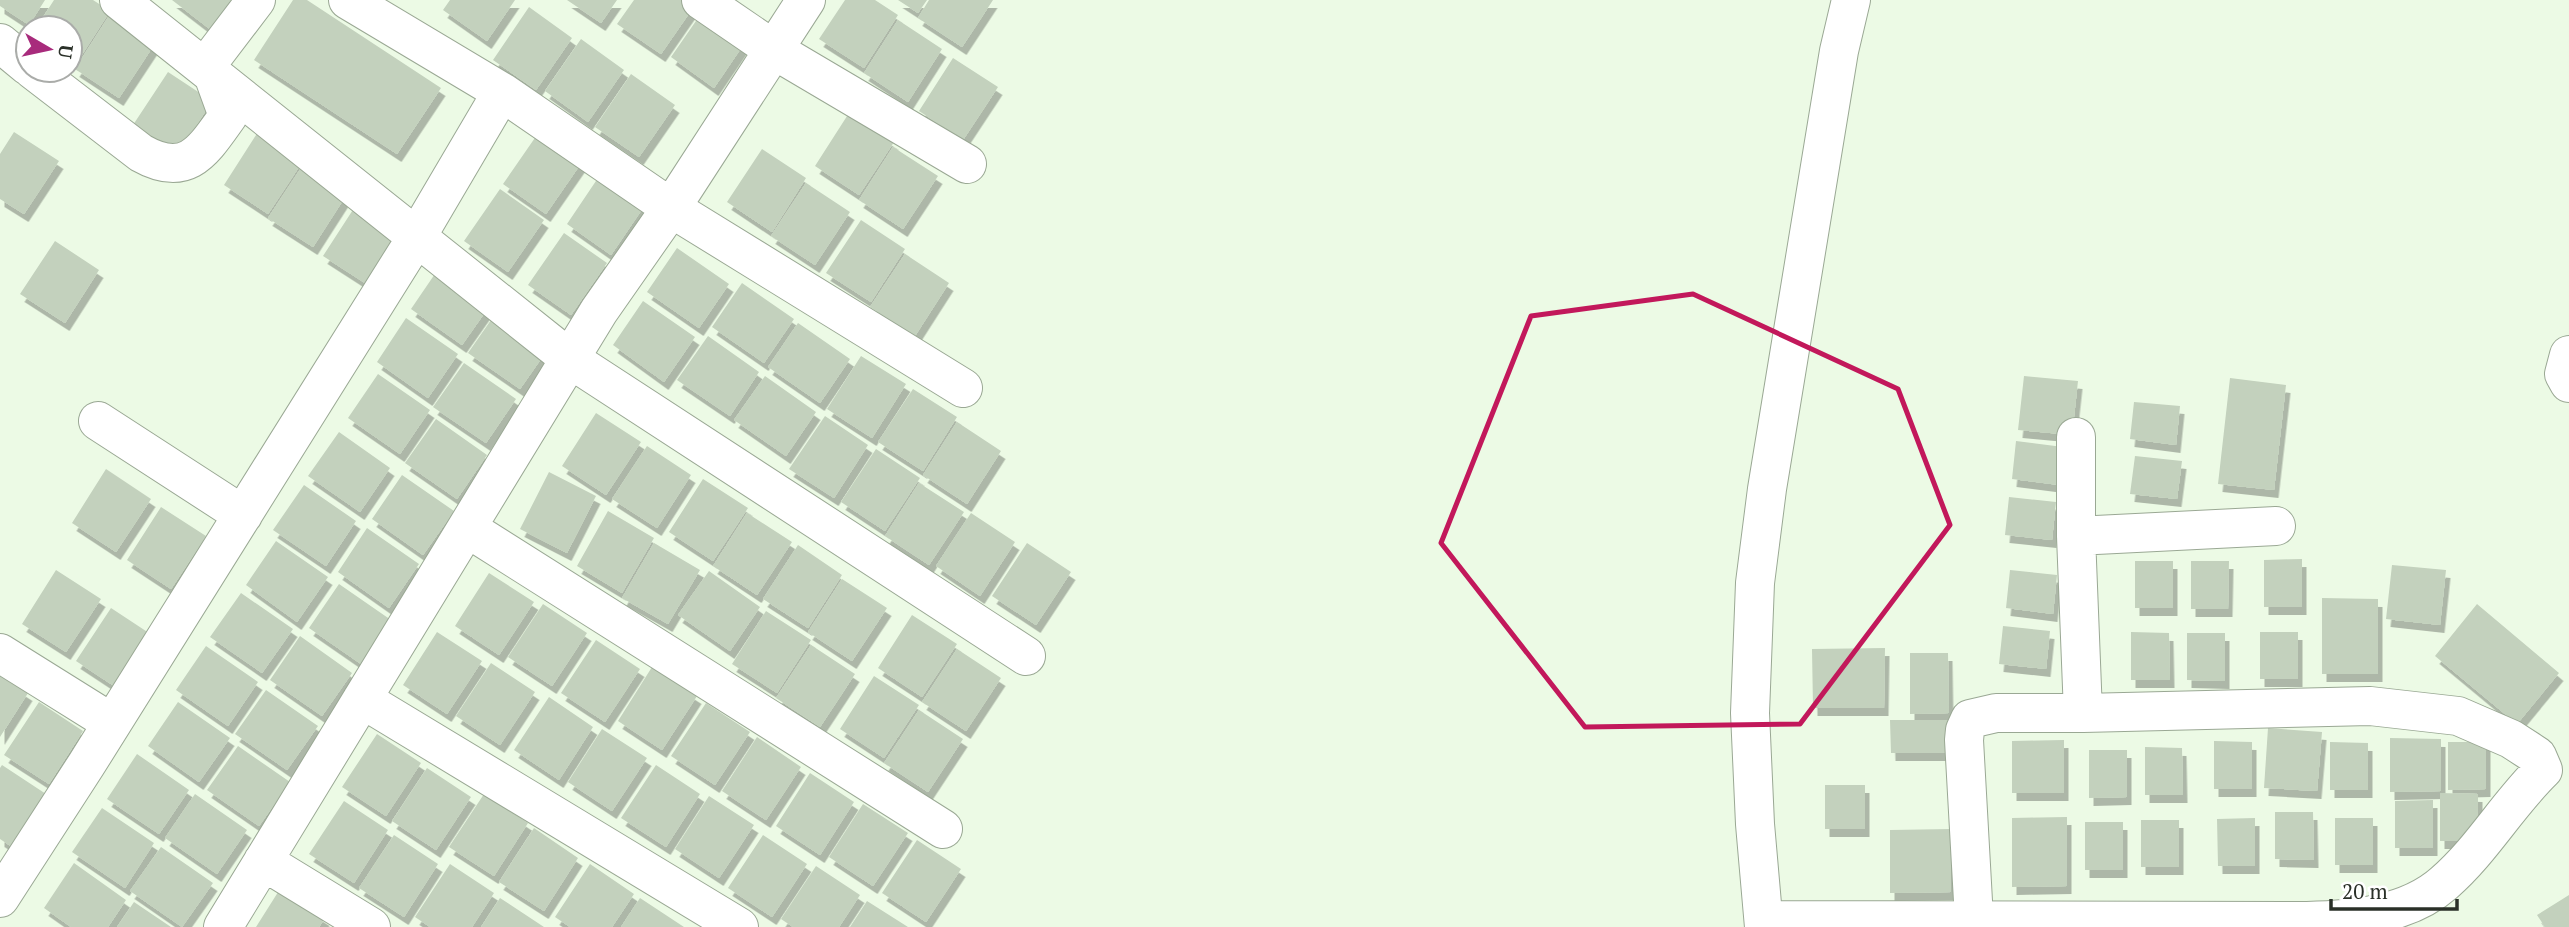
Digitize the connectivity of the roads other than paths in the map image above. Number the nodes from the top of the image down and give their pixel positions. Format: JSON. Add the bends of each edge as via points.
{"nodes":[{"id":1,"x":119,"y":0,"type":"edge"},
{"id":2,"x":256,"y":0,"type":"edge"},
{"id":3,"x":348,"y":0,"type":"edge"},
{"id":4,"x":701,"y":0,"type":"edge"},
{"id":5,"x":806,"y":0,"type":"edge"},
{"id":6,"x":1851,"y":0,"type":"edge"},
{"id":7,"x":0,"y":43,"type":"edge"},
{"id":8,"x":774,"y":50,"type":"junction"},
{"id":9,"x":14,"y":54,"type":"edge"},
{"id":10,"x":208,"y":70,"type":"junction"},
{"id":11,"x":51,"y":84,"type":"edge"},
{"id":12,"x":502,"y":92,"type":"junction"},
{"id":13,"x":967,"y":164,"type":"dead end"},
{"id":14,"x":671,"y":208,"type":"junction"},
{"id":15,"x":416,"y":238,"type":"junction"},
{"id":16,"x":2569,"y":355,"type":"edge"},
{"id":17,"x":570,"y":359,"type":"junction"},
{"id":18,"x":2569,"y":383,"type":"edge"},
{"id":19,"x":963,"y":387,"type":"dead end"},
{"id":20,"x":99,"y":421,"type":"dead end"},
{"id":21,"x":2076,"y":437,"type":"dead end"},
{"id":22,"x":243,"y":515,"type":"junction"},
{"id":23,"x":2276,"y":526,"type":"dead end"},
{"id":24,"x":467,"y":528,"type":"junction"},
{"id":25,"x":2076,"y":536,"type":"junction"},
{"id":26,"x":0,"y":653,"type":"edge"},
{"id":27,"x":1026,"y":656,"type":"dead end"},
{"id":28,"x":362,"y":699,"type":"junction"},
{"id":29,"x":2084,"y":713,"type":"junction"},
{"id":30,"x":112,"y":723,"type":"junction"},
{"id":31,"x":2556,"y":773,"type":"edge"},
{"id":32,"x":943,"y":829,"type":"dead end"},
{"id":33,"x":263,"y":861,"type":"junction"},
{"id":34,"x":3,"y":885,"type":"edge"},
{"id":35,"x":1974,"y":919,"type":"junction"},
{"id":36,"x":1764,"y":923,"type":"edge"},
{"id":37,"x":223,"y":927,"type":"edge"},
{"id":38,"x":372,"y":927,"type":"edge"},
{"id":39,"x":738,"y":927,"type":"edge"}],
"edges":[{"from":1,"to":10,"type":"street"},
{"from":2,"to":10,"type":"street"},
{"from":3,"to":12,"type":"street"},
{"from":4,"to":8,"type":"street"},
{"from":5,"to":8,"type":"street"},
{"from":6,"to":36,"type":"street","via":[[1766,489],[1755,583],[1750,713]]},
{"from":7,"to":9,"type":"street"},
{"from":8,"to":13,"type":"street"},
{"from":8,"to":14,"type":"street"},
{"from":10,"to":11,"type":"street","via":[[228,116],[205,149],[192,160],[177,164],[159,163],[141,153]]},
{"from":10,"to":15,"type":"street"},
{"from":12,"to":14,"type":"street"},
{"from":12,"to":15,"type":"street"},
{"from":14,"to":17,"type":"street"},
{"from":14,"to":19,"type":"street"},
{"from":15,"to":17,"type":"street"},
{"from":15,"to":22,"type":"street"},
{"from":16,"to":18,"type":"street","via":[[2564,374]]},
{"from":17,"to":24,"type":"street"},
{"from":17,"to":27,"type":"street"},
{"from":20,"to":22,"type":"street"},
{"from":21,"to":25,"type":"street"},
{"from":22,"to":30,"type":"street"},
{"from":23,"to":25,"type":"street"},
{"from":24,"to":28,"type":"street"},
{"from":24,"to":32,"type":"street"},
{"from":25,"to":29,"type":"street"},
{"from":26,"to":30,"type":"street"},
{"from":28,"to":33,"type":"street"},
{"from":28,"to":39,"type":"street"},
{"from":29,"to":31,"type":"street","via":[[2370,706],[2458,716],[2511,739]]},
{"from":29,"to":35,"type":"street","via":[[1996,713],[1970,719],[1964,740]]},
{"from":30,"to":34,"type":"street"},
{"from":31,"to":35,"type":"street","via":[[2503,814],[2443,885],[2371,916],[2307,921]]},
{"from":33,"to":37,"type":"street"},
{"from":33,"to":38,"type":"street"},
{"from":35,"to":36,"type":"street"}]}
